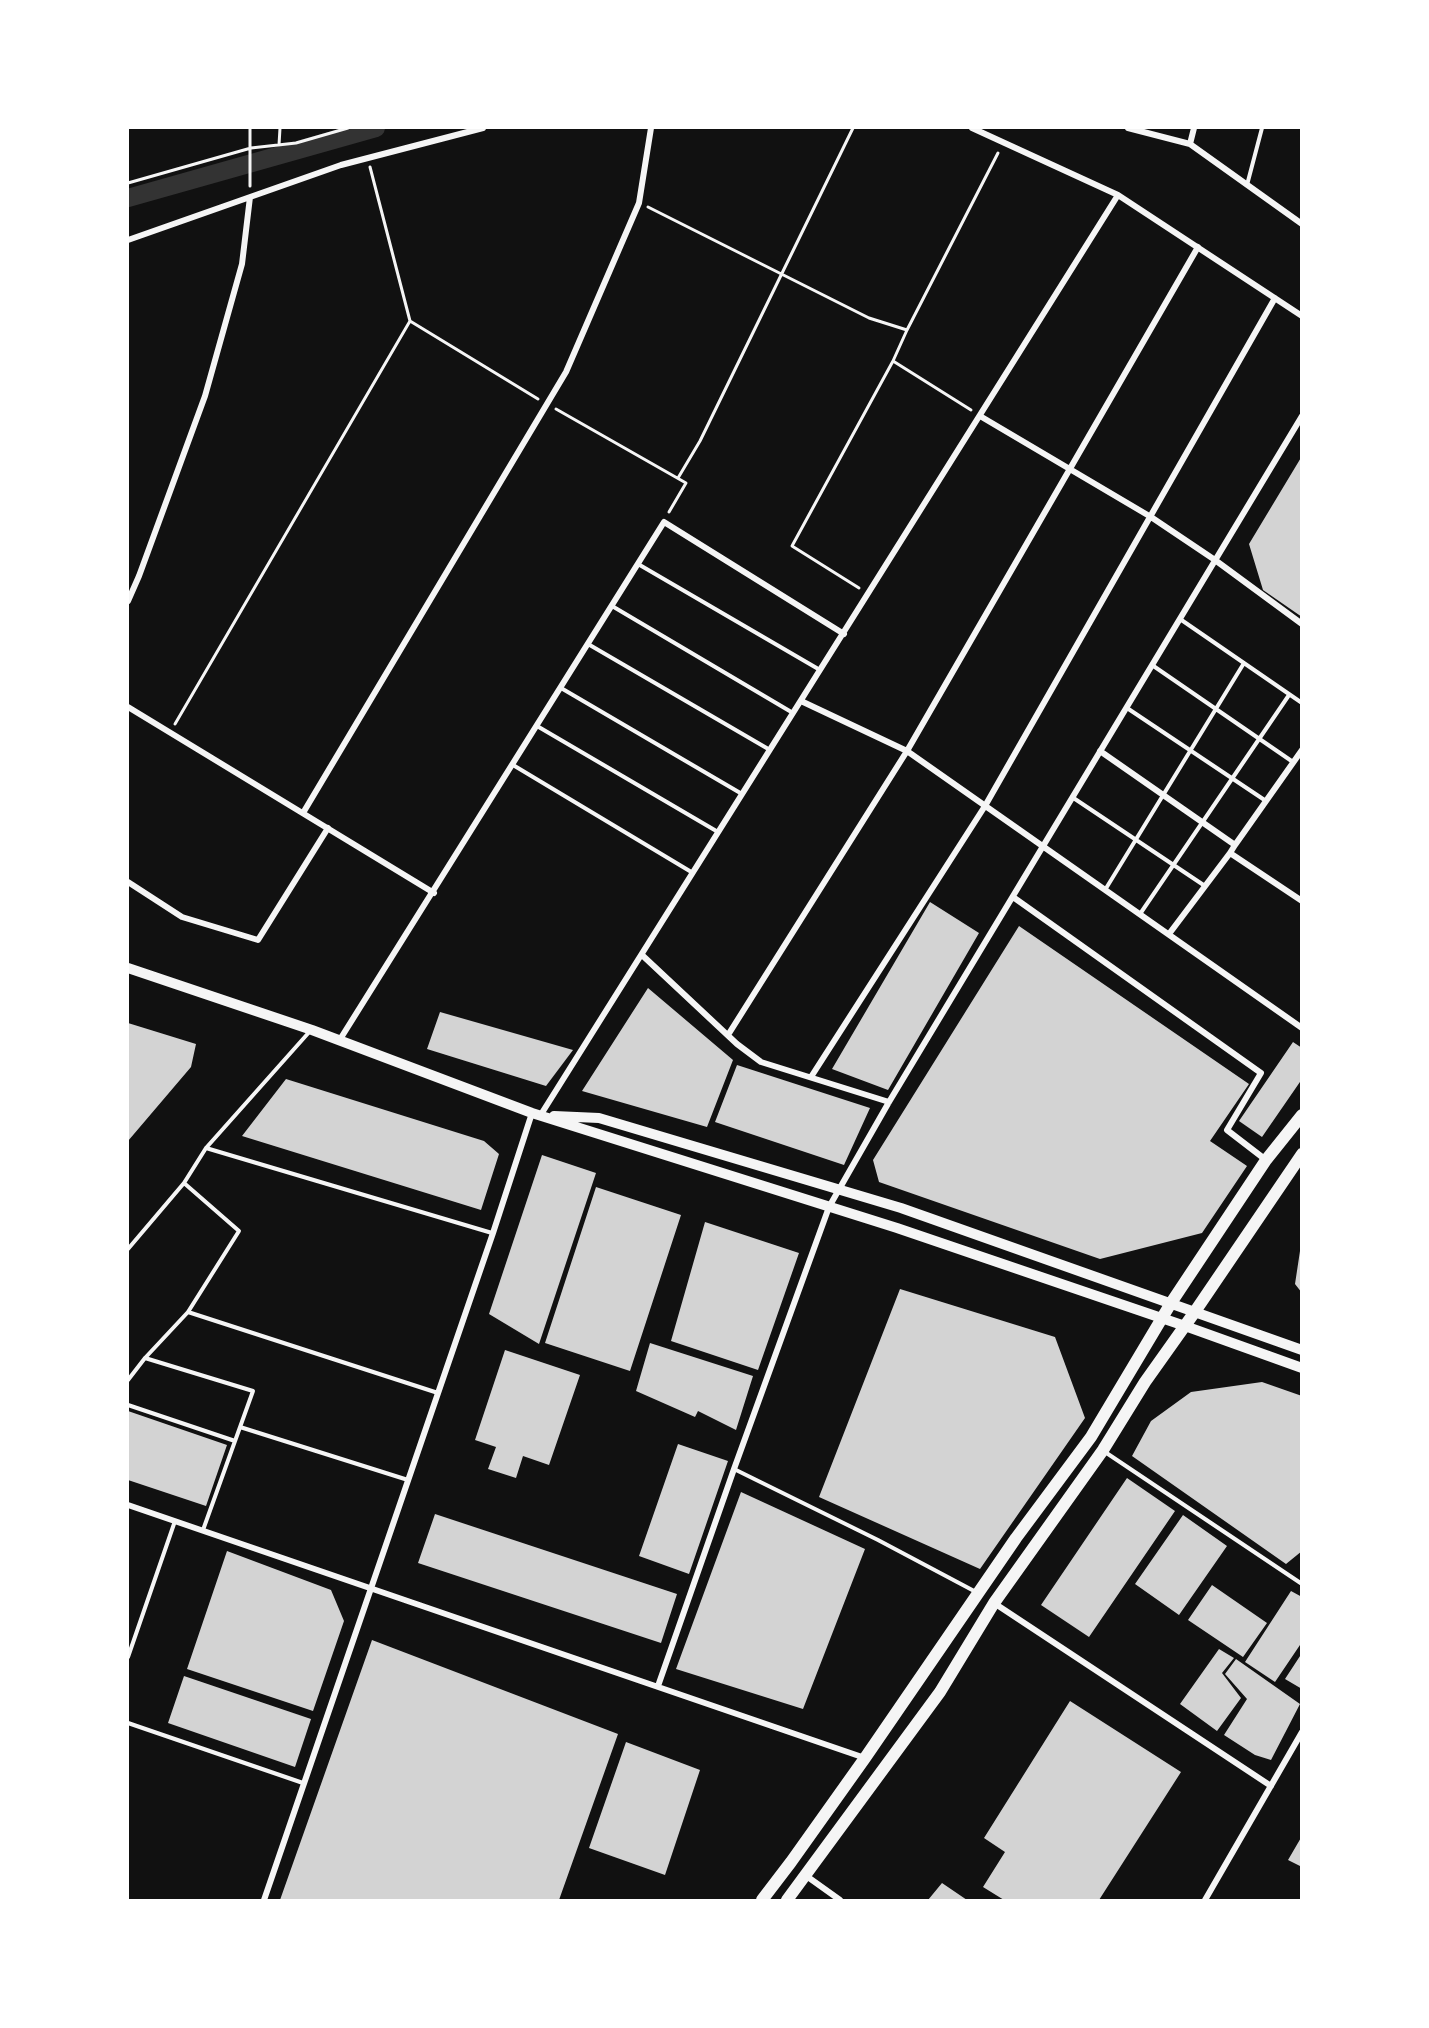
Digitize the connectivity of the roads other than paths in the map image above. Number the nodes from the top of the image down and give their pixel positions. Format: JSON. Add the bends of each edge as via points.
{"nodes":[{"id":1,"x":483,"y":128,"type":"edge"},
{"id":2,"x":651,"y":128,"type":"edge"},
{"id":3,"x":972,"y":128,"type":"edge"},
{"id":4,"x":1128,"y":128,"type":"edge"},
{"id":5,"x":1194,"y":128,"type":"edge"},
{"id":6,"x":1262,"y":128,"type":"edge"},
{"id":7,"x":1190,"y":144,"type":"junction"},
{"id":8,"x":1247,"y":185,"type":"junction"},
{"id":9,"x":1118,"y":195,"type":"junction"},
{"id":10,"x":250,"y":197,"type":"junction"},
{"id":11,"x":1302,"y":224,"type":"edge"},
{"id":12,"x":128,"y":240,"type":"edge"},
{"id":13,"x":1198,"y":248,"type":"junction"},
{"id":14,"x":1275,"y":298,"type":"junction"},
{"id":15,"x":1302,"y":316,"type":"edge"},
{"id":16,"x":980,"y":416,"type":"junction"},
{"id":17,"x":1302,"y":416,"type":"edge"},
{"id":18,"x":1070,"y":470,"type":"junction"},
{"id":19,"x":1151,"y":517,"type":"junction"},
{"id":20,"x":1215,"y":560,"type":"junction"},
{"id":21,"x":638,"y":564,"type":"junction"},
{"id":22,"x":128,"y":601,"type":"edge"},
{"id":23,"x":612,"y":606,"type":"junction"},
{"id":24,"x":1180,"y":619,"type":"junction"},
{"id":25,"x":1302,"y":624,"type":"edge"},
{"id":26,"x":843,"y":634,"type":"junction"},
{"id":27,"x":588,"y":644,"type":"junction"},
{"id":28,"x":1244,"y":663,"type":"junction"},
{"id":29,"x":1152,"y":665,"type":"junction"},
{"id":30,"x":820,"y":671,"type":"junction"},
{"id":31,"x":561,"y":688,"type":"junction"},
{"id":32,"x":1289,"y":695,"type":"junction"},
{"id":33,"x":801,"y":701,"type":"junction"},
{"id":34,"x":1302,"y":703,"type":"edge"},
{"id":35,"x":128,"y":707,"type":"edge"},
{"id":36,"x":1126,"y":707,"type":"junction"},
{"id":37,"x":1216,"y":708,"type":"junction"},
{"id":38,"x":794,"y":713,"type":"junction"},
{"id":39,"x":537,"y":726,"type":"junction"},
{"id":40,"x":1259,"y":739,"type":"junction"},
{"id":41,"x":1190,"y":750,"type":"junction"},
{"id":42,"x":1302,"y":750,"type":"edge"},
{"id":43,"x":770,"y":751,"type":"junction"},
{"id":44,"x":907,"y":751,"type":"junction"},
{"id":45,"x":1100,"y":751,"type":"junction"},
{"id":46,"x":1293,"y":762,"type":"junction"},
{"id":47,"x":513,"y":765,"type":"junction"},
{"id":48,"x":1232,"y":778,"type":"junction"},
{"id":49,"x":743,"y":794,"type":"junction"},
{"id":50,"x":1163,"y":795,"type":"junction"},
{"id":51,"x":1072,"y":797,"type":"junction"},
{"id":52,"x":1266,"y":801,"type":"junction"},
{"id":53,"x":985,"y":806,"type":"junction"},
{"id":54,"x":303,"y":813,"type":"junction"},
{"id":55,"x":1202,"y":822,"type":"junction"},
{"id":56,"x":328,"y":828,"type":"junction"},
{"id":57,"x":719,"y":832,"type":"junction"},
{"id":58,"x":1136,"y":840,"type":"junction"},
{"id":59,"x":1235,"y":845,"type":"junction"},
{"id":60,"x":1043,"y":846,"type":"junction"},
{"id":61,"x":1230,"y":853,"type":"junction"},
{"id":62,"x":1173,"y":865,"type":"junction"},
{"id":63,"x":693,"y":873,"type":"junction"},
{"id":64,"x":128,"y":882,"type":"edge"},
{"id":65,"x":1205,"y":886,"type":"junction"},
{"id":66,"x":1105,"y":890,"type":"junction"},
{"id":67,"x":434,"y":893,"type":"junction"},
{"id":68,"x":1013,"y":897,"type":"junction"},
{"id":69,"x":1302,"y":901,"type":"edge"},
{"id":70,"x":1140,"y":914,"type":"junction"},
{"id":71,"x":1169,"y":934,"type":"junction"},
{"id":72,"x":642,"y":955,"type":"junction"},
{"id":73,"x":128,"y":968,"type":"edge"},
{"id":74,"x":1302,"y":1028,"type":"edge"},
{"id":75,"x":312,"y":1030,"type":"junction"},
{"id":76,"x":728,"y":1035,"type":"junction"},
{"id":77,"x":339,"y":1041,"type":"junction"},
{"id":78,"x":811,"y":1077,"type":"junction"},
{"id":79,"x":889,"y":1102,"type":"junction"},
{"id":80,"x":536,"y":1114,"type":"junction"},
{"id":81,"x":1302,"y":1115,"type":"edge"},
{"id":82,"x":206,"y":1149,"type":"junction"},
{"id":83,"x":1302,"y":1154,"type":"edge"},
{"id":84,"x":1266,"y":1160,"type":"junction"},
{"id":85,"x":184,"y":1183,"type":"junction"},
{"id":86,"x":839,"y":1189,"type":"junction"},
{"id":87,"x":829,"y":1207,"type":"junction"},
{"id":88,"x":493,"y":1233,"type":"junction"},
{"id":89,"x":128,"y":1249,"type":"edge"},
{"id":90,"x":1171,"y":1303,"type":"junction"},
{"id":91,"x":188,"y":1312,"type":"junction"},
{"id":92,"x":1194,"y":1313,"type":"junction"},
{"id":93,"x":1162,"y":1318,"type":"junction"},
{"id":94,"x":1185,"y":1326,"type":"junction"},
{"id":95,"x":1302,"y":1350,"type":"edge"},
{"id":96,"x":145,"y":1358,"type":"junction"},
{"id":97,"x":1302,"y":1368,"type":"edge"},
{"id":98,"x":128,"y":1380,"type":"edge"},
{"id":99,"x":438,"y":1393,"type":"junction"},
{"id":100,"x":128,"y":1405,"type":"edge"},
{"id":101,"x":240,"y":1427,"type":"junction"},
{"id":102,"x":235,"y":1442,"type":"junction"},
{"id":103,"x":1103,"y":1450,"type":"junction"},
{"id":104,"x":734,"y":1469,"type":"junction"},
{"id":105,"x":408,"y":1480,"type":"junction"},
{"id":106,"x":128,"y":1504,"type":"edge"},
{"id":107,"x":175,"y":1521,"type":"junction"},
{"id":108,"x":203,"y":1530,"type":"junction"},
{"id":109,"x":1302,"y":1584,"type":"edge"},
{"id":110,"x":372,"y":1587,"type":"junction"},
{"id":111,"x":979,"y":1594,"type":"junction"},
{"id":112,"x":994,"y":1603,"type":"junction"},
{"id":113,"x":128,"y":1657,"type":"edge"},
{"id":114,"x":658,"y":1686,"type":"junction"},
{"id":115,"x":128,"y":1723,"type":"edge"},
{"id":116,"x":1302,"y":1732,"type":"edge"},
{"id":117,"x":865,"y":1758,"type":"junction"},
{"id":118,"x":304,"y":1783,"type":"junction"},
{"id":119,"x":1271,"y":1786,"type":"junction"},
{"id":120,"x":805,"y":1875,"type":"junction"},
{"id":121,"x":264,"y":1900,"type":"edge"},
{"id":122,"x":762,"y":1900,"type":"edge"},
{"id":123,"x":787,"y":1900,"type":"edge"},
{"id":124,"x":840,"y":1900,"type":"edge"},
{"id":125,"x":1205,"y":1900,"type":"edge"}],
"edges":[{"from":1,"to":10,"type":"street","via":[[341,165]]},
{"from":2,"to":54,"type":"street","via":[[639,203],[566,372]]},
{"from":3,"to":9,"type":"street"},
{"from":4,"to":7,"type":"street"},
{"from":5,"to":7,"type":"street"},
{"from":6,"to":8,"type":"lane"},
{"from":7,"to":8,"type":"street"},
{"from":8,"to":11,"type":"street"},
{"from":9,"to":13,"type":"street"},
{"from":9,"to":16,"type":"street"},
{"from":10,"to":12,"type":"street"},
{"from":10,"to":22,"type":"street","via":[[242,264],[205,396]]},
{"from":13,"to":14,"type":"street"},
{"from":13,"to":18,"type":"street"},
{"from":14,"to":15,"type":"street"},
{"from":14,"to":19,"type":"street"},
{"from":16,"to":18,"type":"street"},
{"from":16,"to":26,"type":"street"},
{"from":17,"to":20,"type":"street"},
{"from":18,"to":19,"type":"street"},
{"from":18,"to":44,"type":"street"},
{"from":19,"to":20,"type":"street"},
{"from":19,"to":53,"type":"street"},
{"from":20,"to":24,"type":"street"},
{"from":20,"to":25,"type":"street"},
{"from":21,"to":23,"type":"street"},
{"from":21,"to":26,"type":"street","via":[[664,522]]},
{"from":21,"to":30,"type":"lane"},
{"from":23,"to":27,"type":"street"},
{"from":23,"to":38,"type":"lane"},
{"from":24,"to":28,"type":"lane"},
{"from":24,"to":29,"type":"street"},
{"from":26,"to":30,"type":"street"},
{"from":27,"to":31,"type":"street"},
{"from":27,"to":43,"type":"lane"},
{"from":28,"to":32,"type":"lane"},
{"from":28,"to":37,"type":"lane"},
{"from":29,"to":36,"type":"street"},
{"from":29,"to":37,"type":"lane"},
{"from":30,"to":33,"type":"street"},
{"from":31,"to":39,"type":"street"},
{"from":31,"to":49,"type":"lane"},
{"from":32,"to":34,"type":"lane"},
{"from":32,"to":40,"type":"lane"},
{"from":33,"to":38,"type":"street"},
{"from":33,"to":44,"type":"street"},
{"from":35,"to":54,"type":"street"},
{"from":36,"to":41,"type":"lane"},
{"from":36,"to":45,"type":"street"},
{"from":37,"to":40,"type":"lane"},
{"from":37,"to":41,"type":"lane"},
{"from":38,"to":43,"type":"street"},
{"from":39,"to":47,"type":"street"},
{"from":39,"to":57,"type":"lane"},
{"from":40,"to":46,"type":"lane"},
{"from":40,"to":48,"type":"lane"},
{"from":41,"to":48,"type":"lane"},
{"from":41,"to":50,"type":"lane"},
{"from":42,"to":46,"type":"street"},
{"from":43,"to":49,"type":"street"},
{"from":44,"to":53,"type":"street"},
{"from":44,"to":76,"type":"street"},
{"from":45,"to":50,"type":"street"},
{"from":45,"to":51,"type":"street"},
{"from":46,"to":52,"type":"street"},
{"from":47,"to":63,"type":"lane"},
{"from":47,"to":67,"type":"street"},
{"from":48,"to":52,"type":"lane"},
{"from":48,"to":55,"type":"lane"},
{"from":49,"to":57,"type":"street"},
{"from":50,"to":55,"type":"street"},
{"from":50,"to":58,"type":"lane"},
{"from":51,"to":58,"type":"lane"},
{"from":51,"to":60,"type":"street"},
{"from":52,"to":59,"type":"street"},
{"from":53,"to":60,"type":"street"},
{"from":53,"to":78,"type":"street"},
{"from":54,"to":56,"type":"street"},
{"from":55,"to":59,"type":"street"},
{"from":55,"to":62,"type":"lane"},
{"from":56,"to":64,"type":"street","via":[[258,940],[182,917]]},
{"from":56,"to":67,"type":"street"},
{"from":57,"to":63,"type":"street"},
{"from":58,"to":62,"type":"lane"},
{"from":58,"to":66,"type":"lane"},
{"from":59,"to":61,"type":"street"},
{"from":60,"to":66,"type":"street"},
{"from":60,"to":68,"type":"street"},
{"from":61,"to":65,"type":"street"},
{"from":61,"to":69,"type":"street"},
{"from":62,"to":65,"type":"lane"},
{"from":62,"to":70,"type":"lane"},
{"from":63,"to":72,"type":"street"},
{"from":65,"to":71,"type":"street"},
{"from":66,"to":70,"type":"street"},
{"from":67,"to":77,"type":"street"},
{"from":68,"to":79,"type":"street"},
{"from":68,"to":84,"type":"street","via":[[1261,1073],[1227,1130]]},
{"from":70,"to":71,"type":"street"},
{"from":71,"to":74,"type":"street"},
{"from":72,"to":76,"type":"street"},
{"from":72,"to":80,"type":"street"},
{"from":73,"to":75,"type":"main road"},
{"from":75,"to":77,"type":"main road"},
{"from":75,"to":82,"type":"lane"},
{"from":76,"to":78,"type":"street","via":[[761,1062]]},
{"from":77,"to":80,"type":"main road"},
{"from":78,"to":79,"type":"street"},
{"from":79,"to":86,"type":"street"},
{"from":80,"to":86,"type":"main road","via":[[599,1118]]},
{"from":80,"to":87,"type":"main road"},
{"from":80,"to":88,"type":"street"},
{"from":81,"to":84,"type":"main road"},
{"from":82,"to":85,"type":"lane"},
{"from":82,"to":88,"type":"lane"},
{"from":83,"to":92,"type":"main road"},
{"from":84,"to":90,"type":"main road"},
{"from":85,"to":89,"type":"lane"},
{"from":85,"to":91,"type":"lane","via":[[238,1231]]},
{"from":86,"to":87,"type":"street"},
{"from":86,"to":90,"type":"main road"},
{"from":87,"to":93,"type":"main road"},
{"from":87,"to":104,"type":"street"},
{"from":88,"to":99,"type":"street"},
{"from":90,"to":92,"type":"main road"},
{"from":90,"to":93,"type":"main road"},
{"from":91,"to":96,"type":"lane"},
{"from":91,"to":99,"type":"lane"},
{"from":92,"to":94,"type":"main road"},
{"from":92,"to":95,"type":"main road"},
{"from":93,"to":94,"type":"main road"},
{"from":93,"to":111,"type":"main road","via":[[1091,1437]]},
{"from":94,"to":97,"type":"main road"},
{"from":94,"to":103,"type":"main road"},
{"from":96,"to":98,"type":"lane"},
{"from":96,"to":101,"type":"lane","via":[[253,1391]]},
{"from":99,"to":105,"type":"street"},
{"from":100,"to":102,"type":"lane"},
{"from":101,"to":102,"type":"lane"},
{"from":101,"to":105,"type":"lane"},
{"from":102,"to":108,"type":"lane"},
{"from":103,"to":109,"type":"lane"},
{"from":103,"to":112,"type":"main road"},
{"from":104,"to":111,"type":"lane"},
{"from":104,"to":114,"type":"street"},
{"from":105,"to":110,"type":"street"},
{"from":106,"to":107,"type":"street"},
{"from":107,"to":108,"type":"street"},
{"from":107,"to":113,"type":"lane"},
{"from":108,"to":110,"type":"street"},
{"from":110,"to":114,"type":"street"},
{"from":110,"to":118,"type":"street"},
{"from":111,"to":117,"type":"main road"},
{"from":112,"to":119,"type":"street"},
{"from":112,"to":120,"type":"main road","via":[[940,1692]]},
{"from":114,"to":117,"type":"street"},
{"from":115,"to":118,"type":"lane"},
{"from":116,"to":119,"type":"street"},
{"from":117,"to":122,"type":"main road"},
{"from":118,"to":121,"type":"street"},
{"from":119,"to":125,"type":"street"},
{"from":120,"to":123,"type":"main road"},
{"from":120,"to":124,"type":"street"}]}
